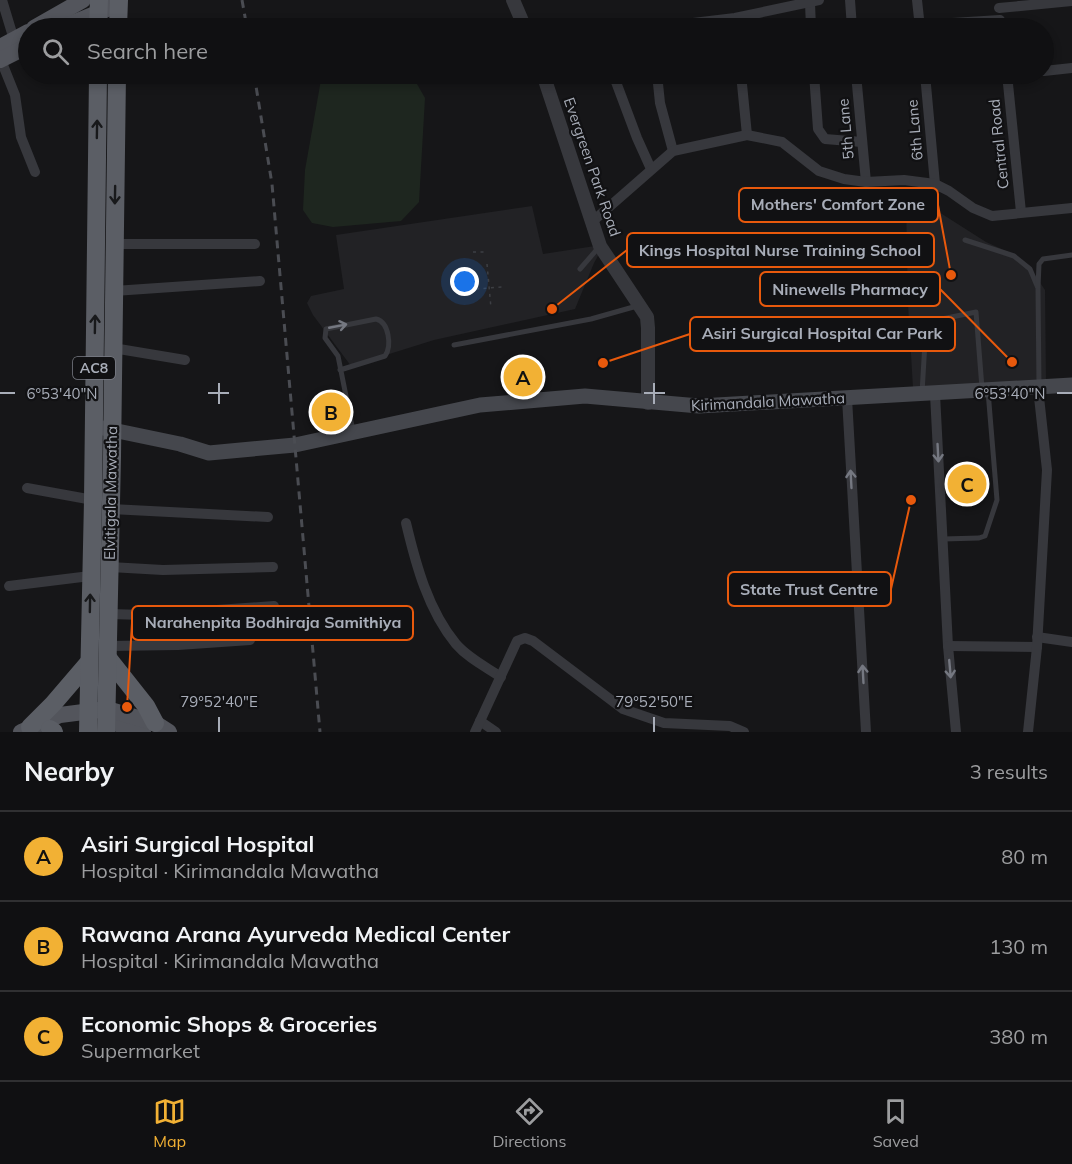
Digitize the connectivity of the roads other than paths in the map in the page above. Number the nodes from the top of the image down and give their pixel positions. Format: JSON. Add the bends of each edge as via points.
{"nodes":[{"id":1,"x":2,"y":0,"type":"edge"},
{"id":2,"x":83,"y":0,"type":"edge"},
{"id":3,"x":513,"y":0,"type":"edge"},
{"id":4,"x":850,"y":0,"type":"edge"},
{"id":5,"x":917,"y":0,"type":"edge"},
{"id":6,"x":1072,"y":1,"type":"edge"},
{"id":7,"x":124,"y":2,"type":"edge"},
{"id":8,"x":815,"y":2,"type":"edge"},
{"id":9,"x":999,"y":4,"type":"edge"},
{"id":10,"x":99,"y":14,"type":"edge"},
{"id":11,"x":52,"y":18,"type":"edge"},
{"id":12,"x":120,"y":18,"type":"edge"},
{"id":13,"x":521,"y":18,"type":"edge"},
{"id":14,"x":755,"y":18,"type":"edge"},
{"id":15,"x":813,"y":18,"type":"edge"},
{"id":16,"x":851,"y":18,"type":"edge"},
{"id":17,"x":919,"y":18,"type":"edge"},
{"id":18,"x":15,"y":46,"type":"edge"},
{"id":19,"x":0,"y":60,"type":"edge"},
{"id":20,"x":1072,"y":68,"type":"edge"},
{"id":21,"x":1054,"y":70,"type":"edge"},
{"id":22,"x":98,"y":84,"type":"edge"},
{"id":23,"x":117,"y":84,"type":"edge"},
{"id":24,"x":546,"y":84,"type":"edge"},
{"id":25,"x":617,"y":84,"type":"edge"},
{"id":26,"x":658,"y":84,"type":"edge"},
{"id":27,"x":742,"y":84,"type":"edge"},
{"id":28,"x":815,"y":84,"type":"edge"},
{"id":29,"x":857,"y":84,"type":"edge"},
{"id":30,"x":926,"y":84,"type":"edge"},
{"id":31,"x":1008,"y":84,"type":"edge"},
{"id":32,"x":747,"y":135,"type":"junction"},
{"id":33,"x":862,"y":142,"type":"junction"},
{"id":34,"x":673,"y":151,"type":"junction"},
{"id":35,"x":651,"y":169,"type":"junction"},
{"id":36,"x":35,"y":172,"type":"dead end"},
{"id":37,"x":866,"y":182,"type":"junction"},
{"id":38,"x":935,"y":184,"type":"junction"},
{"id":39,"x":1072,"y":208,"type":"edge"},
{"id":40,"x":1021,"y":212,"type":"junction"},
{"id":41,"x":593,"y":220,"type":"junction"},
{"id":42,"x":965,"y":240,"type":"dead end"},
{"id":43,"x":114,"y":244,"type":"junction"},
{"id":44,"x":255,"y":244,"type":"dead end"},
{"id":45,"x":600,"y":246,"type":"junction"},
{"id":46,"x":1072,"y":255,"type":"edge"},
{"id":47,"x":580,"y":269,"type":"dead end"},
{"id":48,"x":260,"y":281,"type":"dead end"},
{"id":49,"x":1038,"y":288,"type":"junction"},
{"id":50,"x":114,"y":291,"type":"junction"},
{"id":51,"x":639,"y":306,"type":"junction"},
{"id":52,"x":454,"y":345,"type":"dead end"},
{"id":53,"x":113,"y":348,"type":"junction"},
{"id":54,"x":185,"y":360,"type":"dead end"},
{"id":55,"x":340,"y":370,"type":"junction"},
{"id":56,"x":1072,"y":385,"type":"edge"},
{"id":57,"x":1039,"y":388,"type":"junction"},
{"id":58,"x":985,"y":390,"type":"junction"},
{"id":59,"x":928,"y":395,"type":"junction"},
{"id":60,"x":847,"y":398,"type":"junction"},
{"id":61,"x":648,"y":403,"type":"junction"},
{"id":62,"x":94,"y":427,"type":"junction"},
{"id":63,"x":113,"y":429,"type":"junction"},
{"id":64,"x":353,"y":432,"type":"junction"},
{"id":65,"x":27,"y":488,"type":"dead end"},
{"id":66,"x":93,"y":500,"type":"junction"},
{"id":67,"x":111,"y":509,"type":"junction"},
{"id":68,"x":268,"y":517,"type":"dead end"},
{"id":69,"x":406,"y":523,"type":"dead end"},
{"id":70,"x":942,"y":539,"type":"junction"},
{"id":71,"x":110,"y":567,"type":"junction"},
{"id":72,"x":273,"y":567,"type":"dead end"},
{"id":73,"x":90,"y":576,"type":"junction"},
{"id":74,"x":9,"y":586,"type":"dead end"},
{"id":75,"x":274,"y":606,"type":"dead end"},
{"id":76,"x":109,"y":614,"type":"junction"},
{"id":77,"x":250,"y":640,"type":"dead end"},
{"id":78,"x":1037,"y":642,"type":"junction"},
{"id":79,"x":1072,"y":642,"type":"edge"},
{"id":80,"x":948,"y":645,"type":"junction"},
{"id":81,"x":108,"y":652,"type":"junction"},
{"id":82,"x":89,"y":662,"type":"junction"},
{"id":83,"x":501,"y":677,"type":"junction"},
{"id":84,"x":97,"y":721,"type":"edge"},
{"id":85,"x":480,"y":721,"type":"junction"},
{"id":86,"x":156,"y":729,"type":"edge"},
{"id":87,"x":39,"y":730,"type":"edge"},
{"id":88,"x":475,"y":732,"type":"edge"},
{"id":89,"x":496,"y":732,"type":"edge"},
{"id":90,"x":744,"y":732,"type":"edge"},
{"id":91,"x":866,"y":732,"type":"edge"},
{"id":92,"x":956,"y":732,"type":"edge"},
{"id":93,"x":1028,"y":732,"type":"edge"}],
"edges":[{"from":1,"to":18,"type":"street"},
{"from":2,"to":11,"type":"main road"},
{"from":3,"to":13,"type":"street"},
{"from":4,"to":16,"type":"street"},
{"from":5,"to":17,"type":"street"},
{"from":6,"to":9,"type":"street"},
{"from":7,"to":10,"type":"main road"},
{"from":7,"to":12,"type":"highway"},
{"from":8,"to":14,"type":"street"},
{"from":8,"to":15,"type":"street"},
{"from":18,"to":19,"type":"main road"},
{"from":19,"to":36,"type":"street","via":[[15,95],[21,137]]},
{"from":20,"to":21,"type":"street"},
{"from":62,"to":22,"type":"highway","name":"Elvitigala Mawatha","number":"AC8","one_way":true},
{"from":23,"to":43,"type":"highway","name":"Elvitigala Mawatha","number":"AC8","one_way":true},
{"from":24,"to":41,"type":"street","name":"Evergreen Park Road"},
{"from":25,"to":35,"type":"street"},
{"from":26,"to":34,"type":"street"},
{"from":27,"to":32,"type":"street"},
{"from":28,"to":33,"type":"street","via":[[820,135],[825,139]]},
{"from":29,"to":33,"type":"street","name":"5th Lane"},
{"from":30,"to":38,"type":"street","name":"6th Lane"},
{"from":31,"to":40,"type":"street","name":"Central Road"},
{"from":32,"to":34,"type":"street"},
{"from":32,"to":37,"type":"street","via":[[782,142],[819,171]]},
{"from":33,"to":37,"type":"street","name":"5th Lane"},
{"from":34,"to":35,"type":"street"},
{"from":35,"to":41,"type":"street"},
{"from":37,"to":38,"type":"street","via":[[904,180]]},
{"from":38,"to":40,"type":"street","via":[[992,216]]},
{"from":39,"to":40,"type":"street"},
{"from":41,"to":45,"type":"street","name":"Evergreen Park Road"},
{"from":42,"to":49,"type":"lane","via":[[1014,256],[1030,269]]},
{"from":43,"to":44,"type":"street"},
{"from":43,"to":50,"type":"highway","name":"Elvitigala Mawatha","number":"AC8"},
{"from":45,"to":47,"type":"lane"},
{"from":45,"to":51,"type":"street","name":"Evergreen Park Road"},
{"from":46,"to":49,"type":"lane","via":[[1043,259],[1039,264]]},
{"from":48,"to":50,"type":"street"},
{"from":49,"to":57,"type":"lane"},
{"from":50,"to":53,"type":"highway","name":"Elvitigala Mawatha","number":"AC8"},
{"from":51,"to":52,"type":"lane"},
{"from":51,"to":61,"type":"street","name":"Evergreen Park Road","via":[[647,317]]},
{"from":53,"to":54,"type":"street"},
{"from":53,"to":63,"type":"highway","name":"Elvitigala Mawatha","number":"AC8"},
{"from":55,"to":55,"type":"lane","one_way":true,"via":[[337,352],[325,339],[326,329],[376,319],[386,324],[389,349],[385,356]]},
{"from":55,"to":64,"type":"lane"},
{"from":56,"to":57,"type":"main road","name":"Kirimandala Mawatha"},
{"from":57,"to":58,"type":"main road","name":"Kirimandala Mawatha"},
{"from":57,"to":78,"type":"street","via":[[1047,470]]},
{"from":58,"to":59,"type":"main road","name":"Kirimandala Mawatha"},
{"from":58,"to":59,"type":"lane","via":[[976,312],[926,325]]},
{"from":58,"to":70,"type":"lane","via":[[997,500],[986,536]]},
{"from":59,"to":60,"type":"main road","name":"Kirimandala Mawatha"},
{"from":59,"to":70,"type":"street","one_way":true},
{"from":60,"to":61,"type":"main road","name":"Kirimandala Mawatha","via":[[699,406]]},
{"from":91,"to":60,"type":"street","one_way":true},
{"from":61,"to":64,"type":"main road","name":"Kirimandala Mawatha","via":[[585,396],[480,405]]},
{"from":62,"to":63,"type":"main road","name":"Kirimandala Mawatha"},
{"from":62,"to":66,"type":"highway","name":"Elvitigala Mawatha","number":"AC8"},
{"from":63,"to":64,"type":"main road","name":"Kirimandala Mawatha","via":[[209,453],[295,445]]},
{"from":63,"to":67,"type":"highway","name":"Elvitigala Mawatha","number":"AC8"},
{"from":65,"to":66,"type":"street"},
{"from":66,"to":73,"type":"highway","name":"Elvitigala Mawatha","number":"AC8"},
{"from":67,"to":68,"type":"street"},
{"from":67,"to":71,"type":"highway","name":"Elvitigala Mawatha","number":"AC8"},
{"from":69,"to":83,"type":"street","via":[[417,568],[455,643]]},
{"from":70,"to":80,"type":"street"},
{"from":71,"to":72,"type":"street"},
{"from":71,"to":76,"type":"highway","name":"Elvitigala Mawatha","number":"AC8"},
{"from":73,"to":74,"type":"street"},
{"from":82,"to":73,"type":"highway","name":"Elvitigala Mawatha","number":"AC8","one_way":true},
{"from":75,"to":76,"type":"street"},
{"from":76,"to":81,"type":"highway","name":"Elvitigala Mawatha","number":"AC8"},
{"from":77,"to":81,"type":"street"},
{"from":78,"to":79,"type":"street"},
{"from":78,"to":80,"type":"street"},
{"from":78,"to":93,"type":"street"},
{"from":80,"to":92,"type":"street","one_way":true},
{"from":81,"to":84,"type":"highway","name":"Elvitigala Mawatha","number":"AC8"},
{"from":81,"to":86,"type":"highway","via":[[146,706]]},
{"from":82,"to":84,"type":"highway","name":"Elvitigala Mawatha","number":"AC8"},
{"from":82,"to":87,"type":"highway","via":[[53,704]]},
{"from":83,"to":85,"type":"street"},
{"from":83,"to":90,"type":"street","via":[[518,641],[525,638],[623,709],[664,723],[730,726]]},
{"from":84,"to":86,"type":"main road"},
{"from":84,"to":87,"type":"main road","via":[[60,715]]},
{"from":85,"to":88,"type":"street"},
{"from":85,"to":89,"type":"street"}]}
